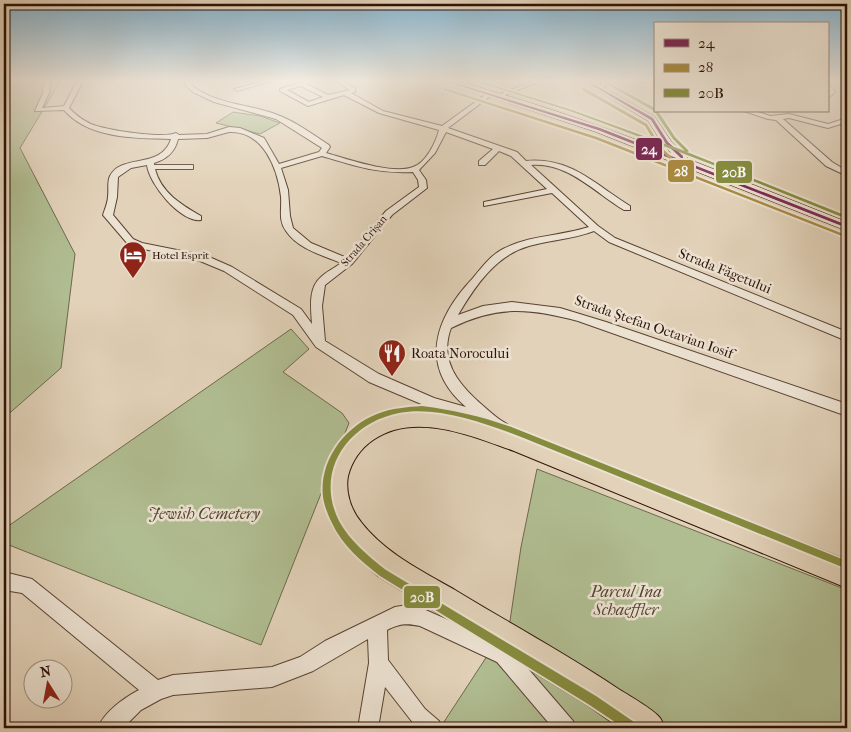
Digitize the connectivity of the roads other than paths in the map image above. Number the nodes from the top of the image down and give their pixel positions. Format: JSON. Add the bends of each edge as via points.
{"nodes":[{"id":1,"x":73,"y":115,"type":"edge"},
{"id":2,"x":270,"y":115,"type":"edge"},
{"id":3,"x":389,"y":115,"type":"edge"},
{"id":4,"x":460,"y":115,"type":"edge"},
{"id":5,"x":555,"y":115,"type":"edge"},
{"id":6,"x":646,"y":115,"type":"edge"},
{"id":7,"x":765,"y":115,"type":"edge"},
{"id":8,"x":789,"y":116,"type":"joint"},
{"id":9,"x":778,"y":118,"type":"junction"},
{"id":10,"x":847,"y":120,"type":"edge"},
{"id":11,"x":442,"y":129,"type":"junction"},
{"id":12,"x":176,"y":135,"type":"junction"},
{"id":13,"x":498,"y":148,"type":"junction"},
{"id":14,"x":672,"y":149,"type":"junction"},
{"id":15,"x":653,"y":150,"type":"junction"},
{"id":16,"x":322,"y":154,"type":"junction"},
{"id":17,"x":514,"y":154,"type":"junction"},
{"id":18,"x":482,"y":162,"type":"dead end"},
{"id":19,"x":502,"y":162,"type":"dead end"},
{"id":20,"x":525,"y":163,"type":"junction"},
{"id":21,"x":150,"y":164,"type":"junction"},
{"id":22,"x":692,"y":165,"type":"junction"},
{"id":23,"x":190,"y":166,"type":"dead end"},
{"id":24,"x":276,"y":167,"type":"junction"},
{"id":25,"x":415,"y":170,"type":"junction"},
{"id":26,"x":847,"y":174,"type":"edge"},
{"id":27,"x":554,"y":190,"type":"junction"},
{"id":28,"x":486,"y":204,"type":"dead end"},
{"id":29,"x":627,"y":208,"type":"dead end"},
{"id":30,"x":198,"y":218,"type":"dead end"},
{"id":31,"x":847,"y":227,"type":"edge"},
{"id":32,"x":595,"y":228,"type":"junction"},
{"id":33,"x":348,"y":262,"type":"junction"},
{"id":34,"x":448,"y":325,"type":"junction"},
{"id":35,"x":847,"y":337,"type":"edge"},
{"id":36,"x":319,"y":343,"type":"junction"},
{"id":37,"x":847,"y":410,"type":"edge"},
{"id":38,"x":489,"y":426,"type":"junction"},
{"id":39,"x":847,"y":574,"type":"edge"},
{"id":40,"x":4,"y":581,"type":"edge"},
{"id":41,"x":377,"y":625,"type":"junction"},
{"id":42,"x":504,"y":655,"type":"junction"},
{"id":43,"x":533,"y":655,"type":"junction"},
{"id":44,"x":379,"y":663,"type":"junction"},
{"id":45,"x":156,"y":691,"type":"junction"},
{"id":46,"x":108,"y":728,"type":"edge"},
{"id":47,"x":368,"y":728,"type":"edge"},
{"id":48,"x":432,"y":728,"type":"edge"},
{"id":49,"x":566,"y":728,"type":"edge"},
{"id":50,"x":648,"y":728,"type":"edge"}],
"edges":[{"from":1,"to":12,"type":"street","via":[[105,131],[126,135]]},
{"from":2,"to":16,"type":"street","via":[[324,145]]},
{"from":3,"to":11,"type":"street","name":"Strada Făgetului"},
{"from":4,"to":11,"type":"street"},
{"from":5,"to":15,"type":"main road"},
{"from":6,"to":14,"type":"main road","via":[[652,119]]},
{"from":7,"to":9,"type":"street"},
{"from":8,"to":9,"type":"street"},
{"from":8,"to":10,"type":"street","via":[[828,126]]},
{"from":9,"to":26,"type":"street","via":[[829,164]]},
{"from":11,"to":13,"type":"street","name":"Strada Făgetului"},
{"from":11,"to":25,"type":"street","via":[[424,163]]},
{"from":12,"to":21,"type":"street","via":[[168,152]]},
{"from":12,"to":24,"type":"street","via":[[209,136],[233,129],[263,141]]},
{"from":13,"to":17,"type":"street","name":"Strada Făgetului"},
{"from":13,"to":18,"type":"street"},
{"from":14,"to":15,"type":"main road"},
{"from":14,"to":22,"type":"main road"},
{"from":15,"to":22,"type":"main road"},
{"from":16,"to":24,"type":"street"},
{"from":16,"to":25,"type":"street","via":[[368,168]]},
{"from":17,"to":19,"type":"street"},
{"from":17,"to":20,"type":"street","name":"Strada Făgetului"},
{"from":20,"to":27,"type":"street","name":"Strada Făgetului"},
{"from":20,"to":29,"type":"street","via":[[549,161],[564,167]]},
{"from":21,"to":23,"type":"street"},
{"from":21,"to":30,"type":"street","via":[[154,181],[165,195]]},
{"from":21,"to":36,"type":"street","via":[[124,169],[112,180],[114,192],[108,215],[130,241],[147,248],[203,258],[223,266],[297,312]]},
{"from":22,"to":31,"type":"main road"},
{"from":24,"to":33,"type":"street","via":[[285,197],[284,220],[289,230],[313,247]]},
{"from":25,"to":33,"type":"street","name":"Strada Crișan","via":[[423,188],[389,212]]},
{"from":27,"to":28,"type":"street"},
{"from":27,"to":32,"type":"street","name":"Strada Făgetului"},
{"from":32,"to":34,"type":"street","via":[[504,252],[468,291]]},
{"from":32,"to":35,"type":"street","name":"Strada Făgetului","via":[[625,246]]},
{"from":33,"to":36,"type":"street","name":"Strada Crișan","via":[[319,286]]},
{"from":34,"to":37,"type":"street","name":"Strada Ștefan Octavian Iosif","via":[[460,317],[500,307],[550,310]]},
{"from":34,"to":38,"type":"street","via":[[443,345],[450,379]]},
{"from":36,"to":38,"type":"street","via":[[351,365],[393,387]]},
{"from":38,"to":39,"type":"main road","via":[[522,444]]},
{"from":38,"to":43,"type":"main road","via":[[411,417],[383,423],[370,429],[348,448],[338,468],[335,492],[349,528],[366,548],[388,566]]},
{"from":40,"to":45,"type":"street","via":[[26,585]]},
{"from":41,"to":42,"type":"street","via":[[395,616],[421,616]]},
{"from":41,"to":44,"type":"street"},
{"from":41,"to":45,"type":"street","via":[[306,664],[272,677],[173,685]]},
{"from":42,"to":43,"type":"street"},
{"from":42,"to":49,"type":"street"},
{"from":43,"to":50,"type":"main road"},
{"from":44,"to":47,"type":"street"},
{"from":44,"to":48,"type":"street","via":[[418,716]]},
{"from":45,"to":46,"type":"street","via":[[134,703]]}]}
